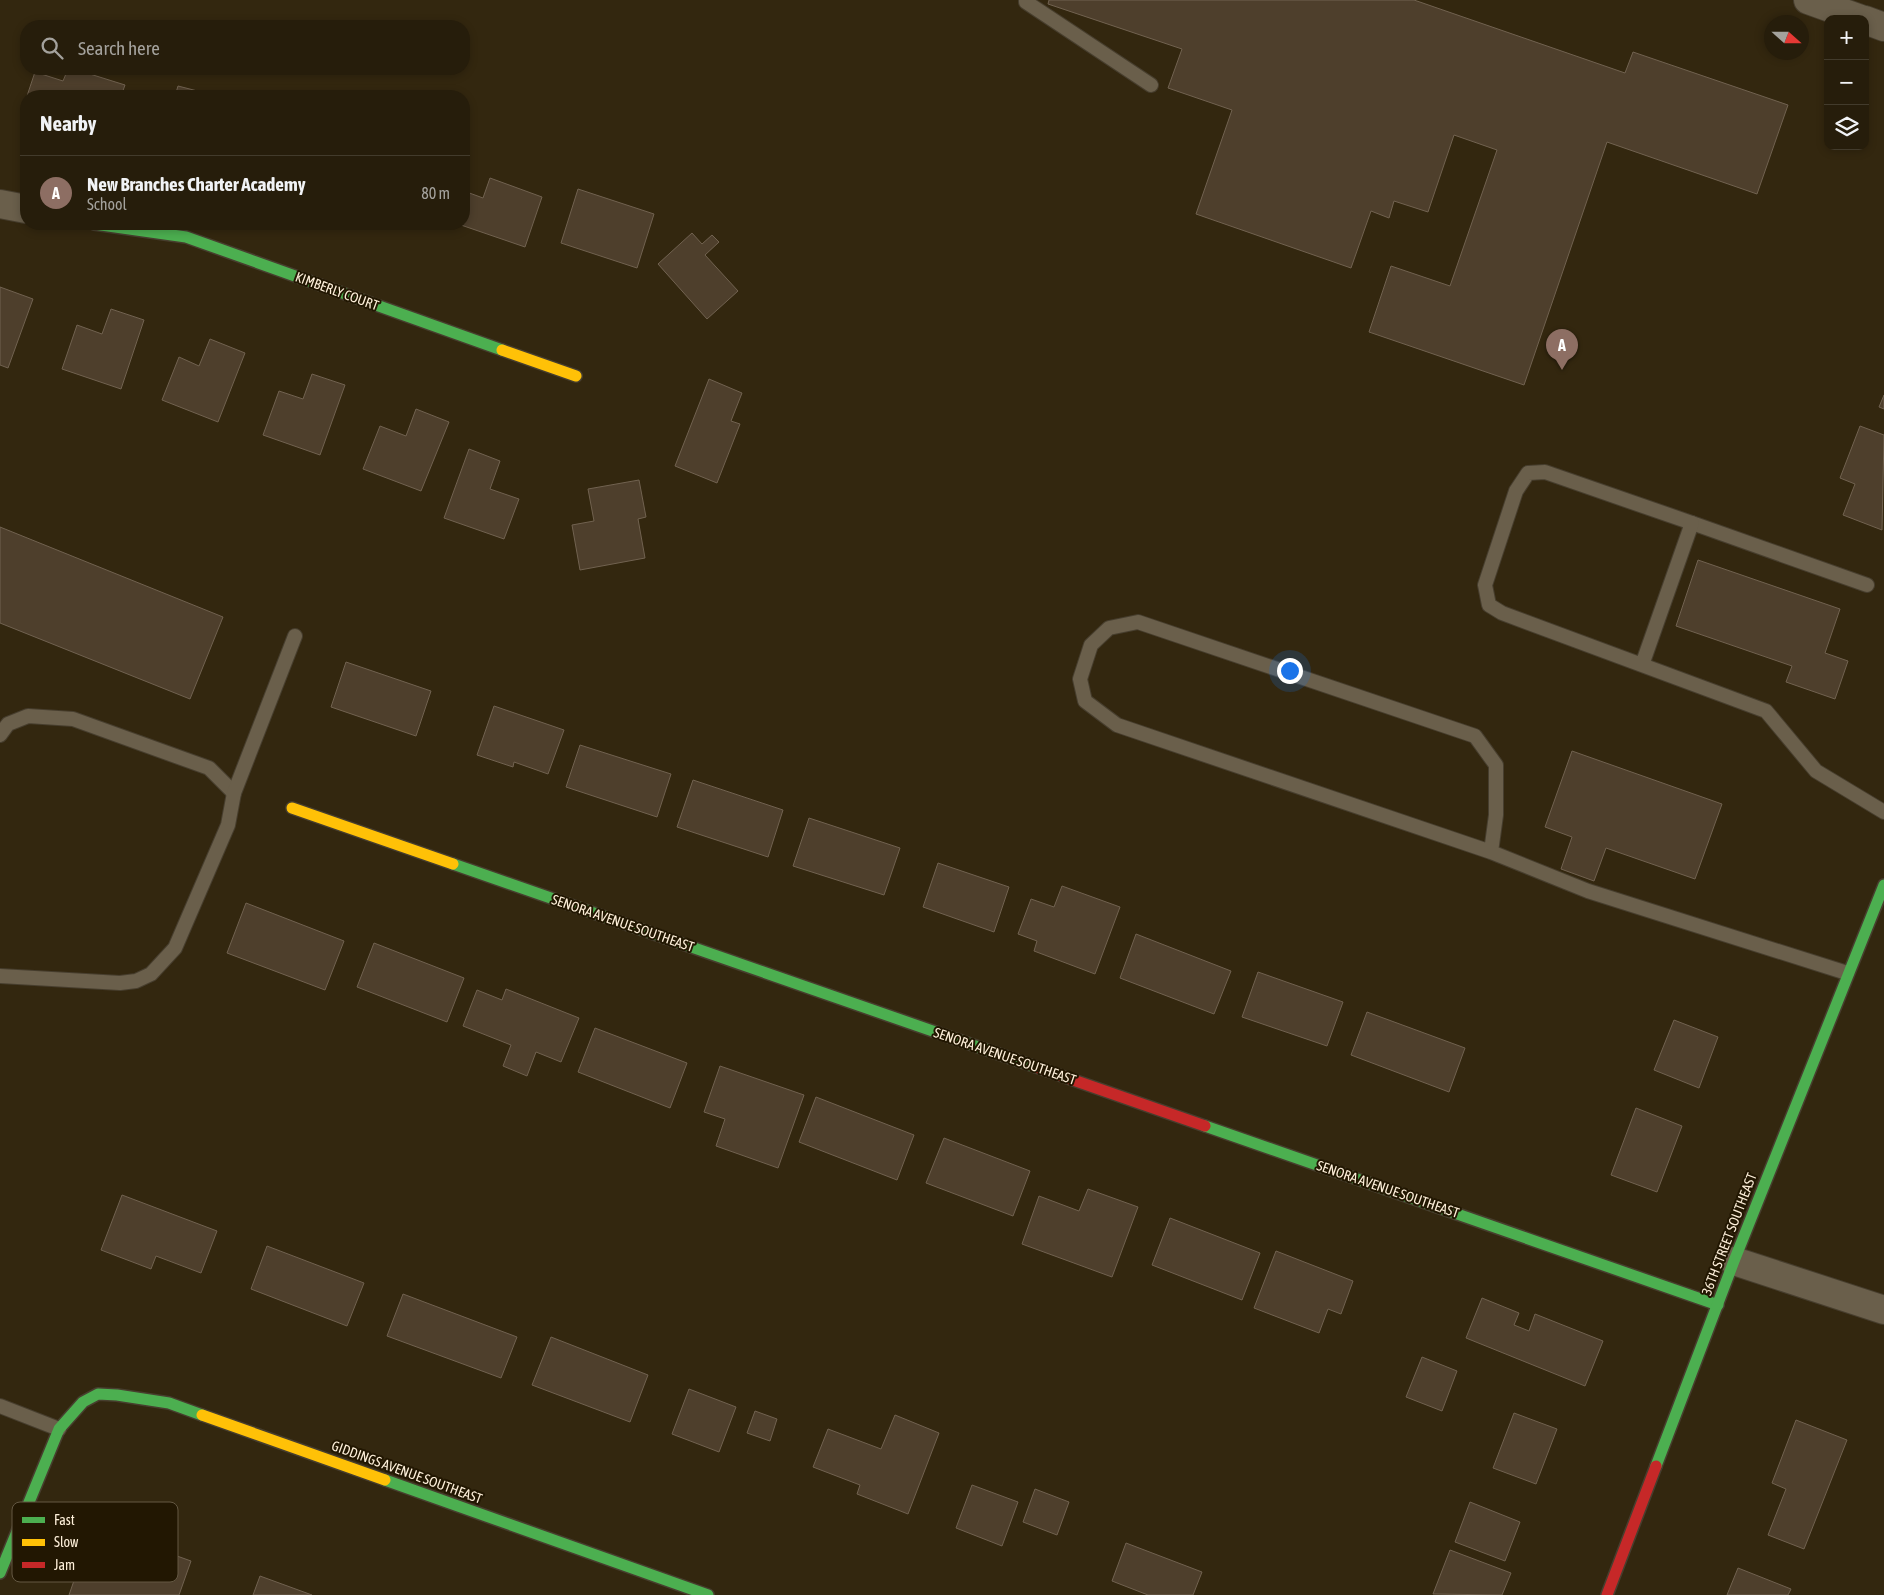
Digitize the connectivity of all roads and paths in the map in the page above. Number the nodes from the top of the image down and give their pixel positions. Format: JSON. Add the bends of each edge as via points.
{"nodes":[{"id":1,"x":1026,"y":0,"type":"edge"},
{"id":2,"x":1808,"y":0,"type":"edge"},
{"id":3,"x":1850,"y":15,"type":"edge"},
{"id":4,"x":1869,"y":21,"type":"edge"},
{"id":5,"x":1884,"y":27,"type":"edge"},
{"id":6,"x":1151,"y":84,"type":"dead end"},
{"id":7,"x":0,"y":204,"type":"edge"},
{"id":8,"x":20,"y":208,"type":"edge"},
{"id":9,"x":136,"y":230,"type":"edge"},
{"id":10,"x":576,"y":376,"type":"dead end"},
{"id":11,"x":1692,"y":523,"type":"junction"},
{"id":12,"x":1867,"y":584,"type":"dead end"},
{"id":13,"x":295,"y":636,"type":"dead end"},
{"id":14,"x":1642,"y":665,"type":"junction"},
{"id":15,"x":0,"y":735,"type":"edge"},
{"id":16,"x":234,"y":793,"type":"junction"},
{"id":17,"x":292,"y":808,"type":"dead end"},
{"id":18,"x":1884,"y":812,"type":"edge"},
{"id":19,"x":1491,"y":852,"type":"junction"},
{"id":20,"x":1884,"y":885,"type":"edge"},
{"id":21,"x":1847,"y":973,"type":"junction"},
{"id":22,"x":0,"y":976,"type":"edge"},
{"id":23,"x":1734,"y":1261,"type":"junction"},
{"id":24,"x":1718,"y":1305,"type":"junction"},
{"id":25,"x":1884,"y":1310,"type":"edge"},
{"id":26,"x":0,"y":1406,"type":"edge"},
{"id":27,"x":59,"y":1429,"type":"junction"},
{"id":28,"x":29,"y":1502,"type":"edge"},
{"id":29,"x":12,"y":1544,"type":"edge"},
{"id":30,"x":0,"y":1573,"type":"edge"},
{"id":31,"x":708,"y":1595,"type":"edge"},
{"id":32,"x":1607,"y":1595,"type":"edge"}],
"edges":[{"from":1,"to":6,"type":"lane"},
{"from":2,"to":3,"type":"street"},
{"from":4,"to":5,"type":"street"},
{"from":7,"to":8,"type":"street"},
{"from":9,"to":10,"type":"street","name":"KIMBERLY COURT","via":[[186,237]]},
{"from":11,"to":12,"type":"lane"},
{"from":11,"to":14,"type":"lane"},
{"from":11,"to":14,"type":"lane","via":[[1545,472],[1528,473],[1516,491],[1485,585],[1489,605],[1502,614]]},
{"from":13,"to":16,"type":"lane"},
{"from":14,"to":18,"type":"lane","via":[[1766,712],[1816,771]]},
{"from":15,"to":16,"type":"lane","via":[[8,724],[28,716],[73,719],[209,768]]},
{"from":16,"to":22,"type":"lane","via":[[230,820],[175,948],[151,974],[136,981],[120,983]]},
{"from":17,"to":24,"type":"street","name":"SENORA AVENUE SOUTHEAST"},
{"from":19,"to":19,"type":"lane","via":[[1117,725],[1085,701],[1080,678],[1091,645],[1109,628],[1138,622],[1476,736],[1496,765],[1496,815]]},
{"from":19,"to":21,"type":"lane","via":[[1588,892]]},
{"from":20,"to":21,"type":"street","name":"36TH STREET SOUTHEAST"},
{"from":21,"to":23,"type":"street","name":"36TH STREET SOUTHEAST"},
{"from":23,"to":24,"type":"street","name":"36TH STREET SOUTHEAST"},
{"from":23,"to":25,"type":"street"},
{"from":24,"to":32,"type":"street","name":"36TH STREET SOUTHEAST"},
{"from":26,"to":27,"type":"lane"},
{"from":27,"to":28,"type":"street"},
{"from":27,"to":31,"type":"street","name":"GIDDINGS AVENUE SOUTHEAST","via":[[69,1415],[93,1396],[117,1395],[169,1402]]},
{"from":29,"to":30,"type":"street"}]}
